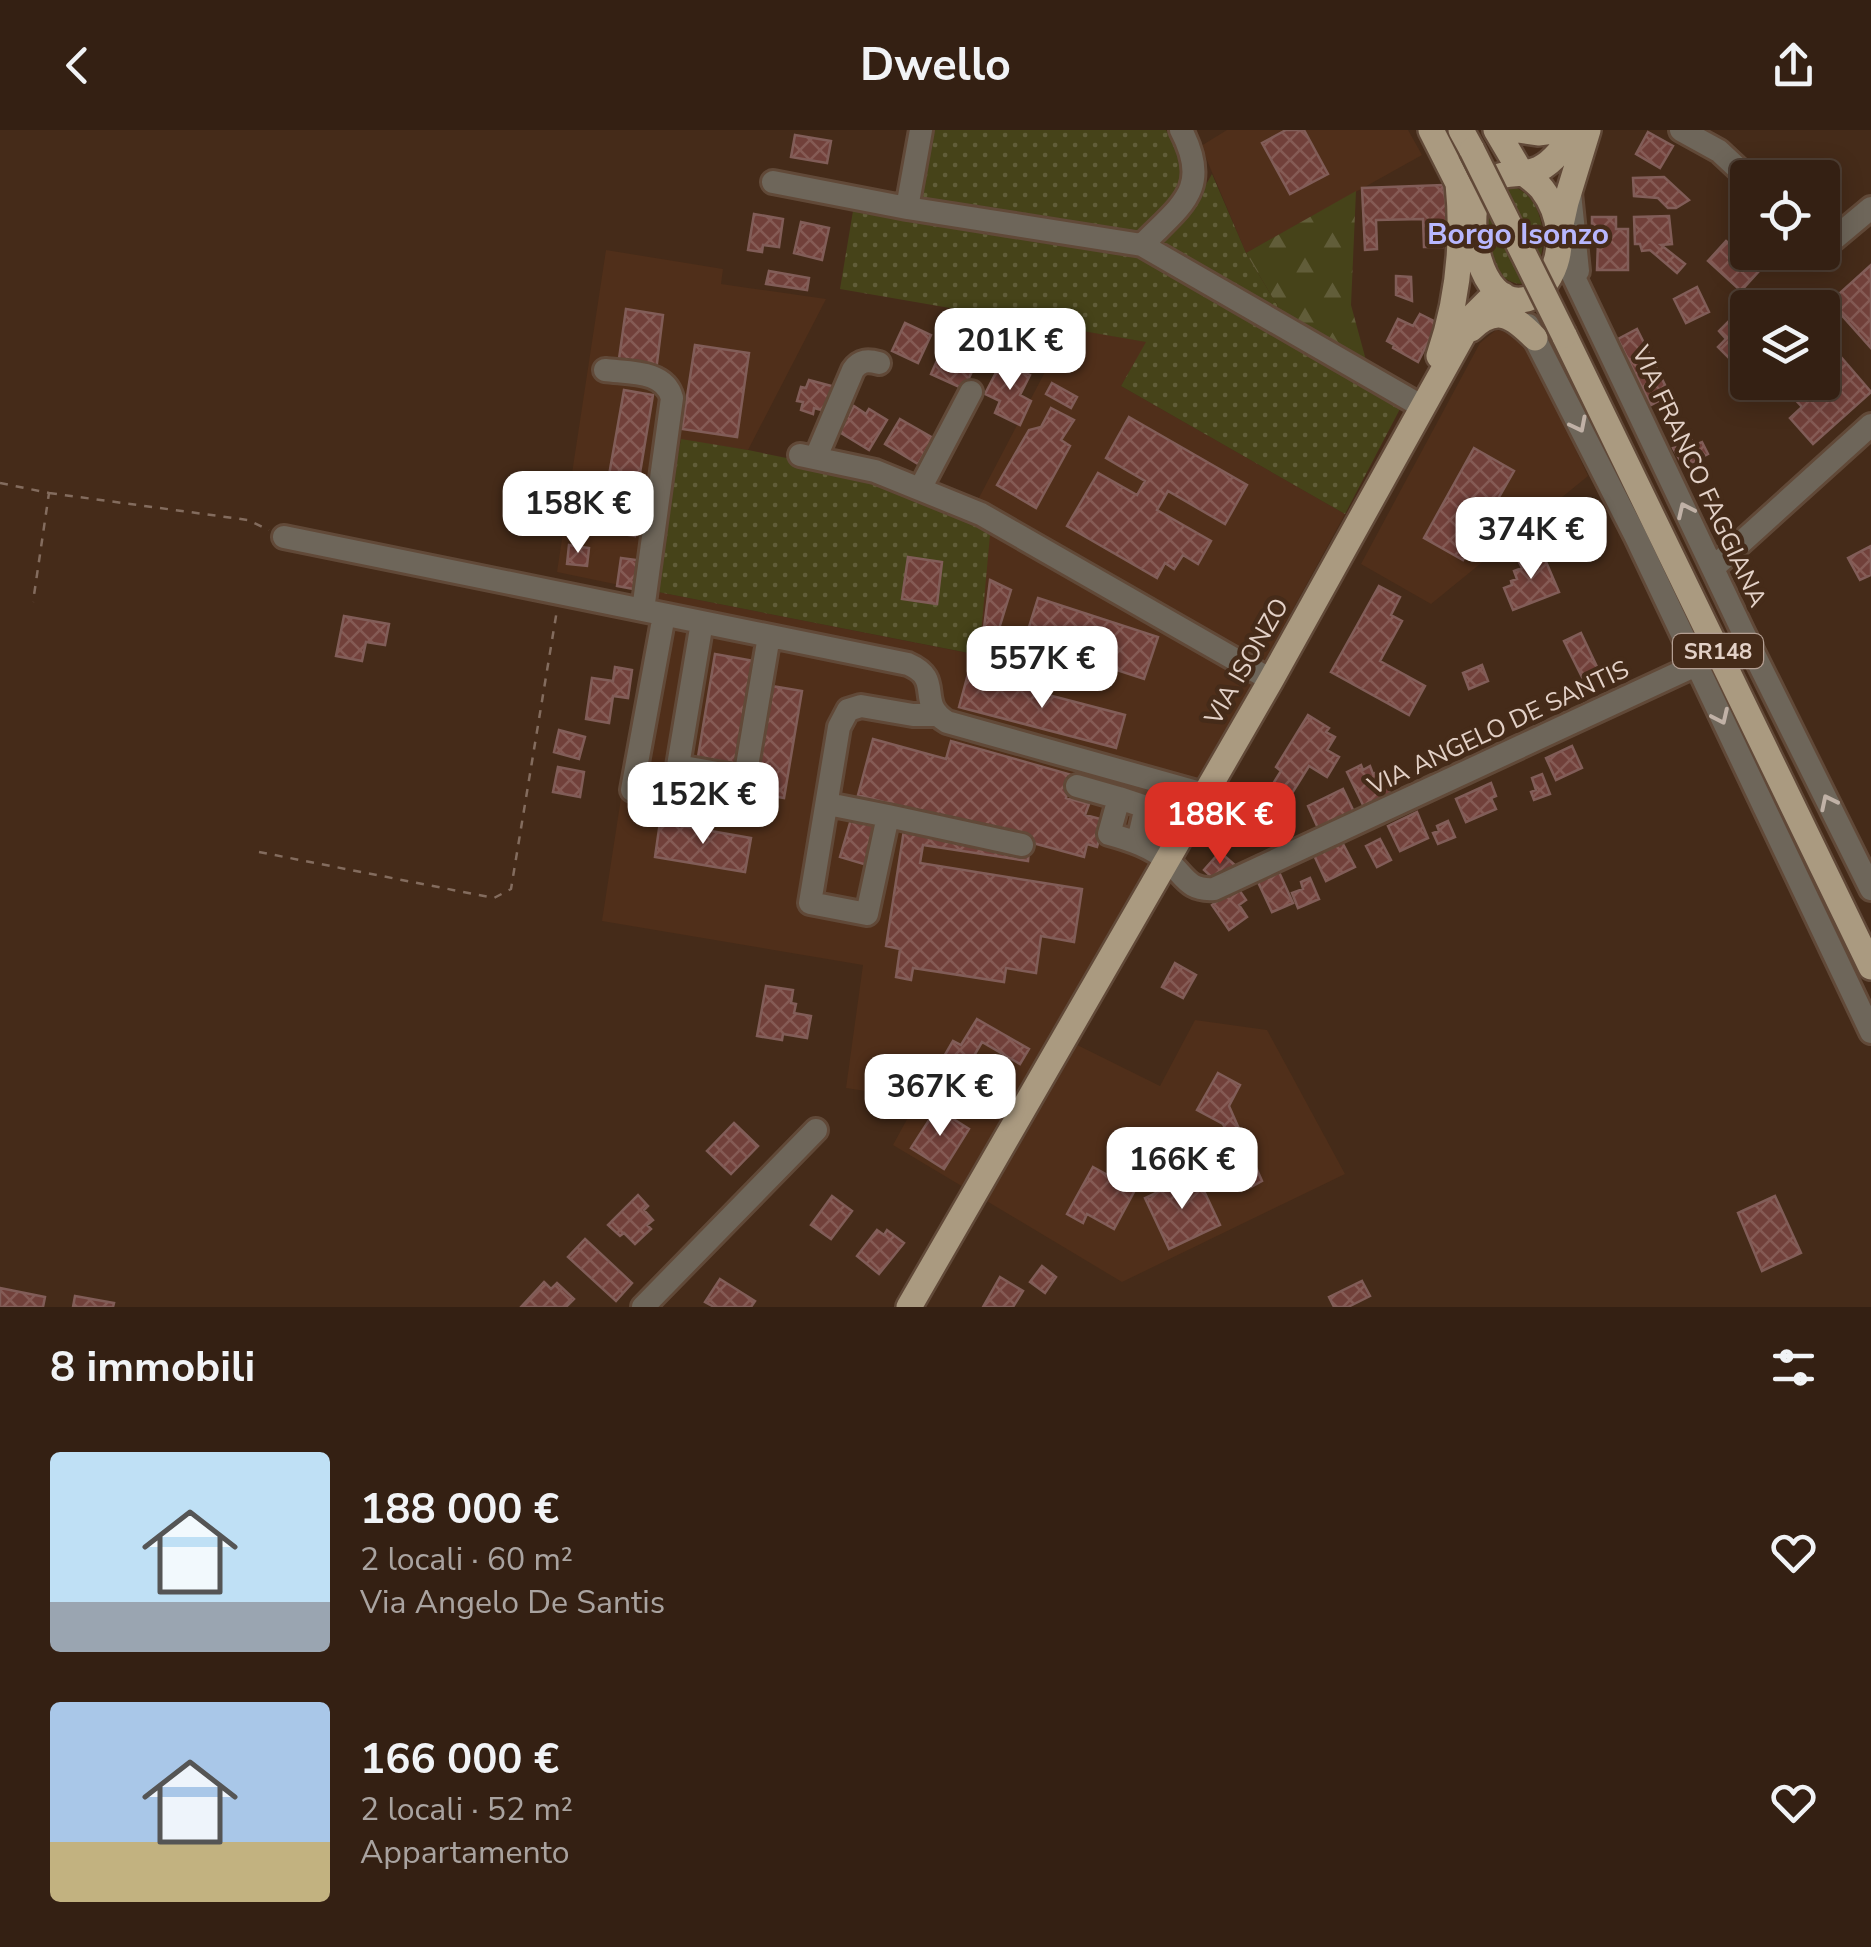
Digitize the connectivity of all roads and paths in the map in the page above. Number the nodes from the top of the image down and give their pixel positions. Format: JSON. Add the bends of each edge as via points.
{"nodes":[{"id":1,"x":920,"y":130,"type":"edge"},
{"id":2,"x":1181,"y":130,"type":"edge"},
{"id":3,"x":1432,"y":130,"type":"edge"},
{"id":4,"x":1496,"y":130,"type":"edge"},
{"id":5,"x":1518,"y":130,"type":"edge"},
{"id":6,"x":1560,"y":130,"type":"edge"},
{"id":7,"x":1575,"y":130,"type":"edge"},
{"id":8,"x":1588,"y":130,"type":"edge"},
{"id":9,"x":1681,"y":130,"type":"edge"},
{"id":10,"x":1466,"y":140,"type":"edge"},
{"id":11,"x":1730,"y":160,"type":"edge"},
{"id":12,"x":1523,"y":174,"type":"junction"},
{"id":13,"x":772,"y":182,"type":"dead end"},
{"id":14,"x":1458,"y":183,"type":"junction"},
{"id":15,"x":1570,"y":189,"type":"junction"},
{"id":16,"x":907,"y":208,"type":"junction"},
{"id":17,"x":1871,"y":208,"type":"edge"},
{"id":18,"x":1473,"y":212,"type":"junction"},
{"id":19,"x":1840,"y":234,"type":"edge"},
{"id":20,"x":1560,"y":241,"type":"junction"},
{"id":21,"x":1142,"y":244,"type":"junction"},
{"id":22,"x":1480,"y":261,"type":"junction"},
{"id":23,"x":1509,"y":298,"type":"junction"},
{"id":24,"x":1587,"y":303,"type":"junction"},
{"id":25,"x":1456,"y":331,"type":"junction"},
{"id":26,"x":1535,"y":338,"type":"junction"},
{"id":27,"x":880,"y":364,"type":"dead end"},
{"id":28,"x":605,"y":370,"type":"dead end"},
{"id":29,"x":971,"y":392,"type":"dead end"},
{"id":30,"x":1422,"y":406,"type":"junction"},
{"id":31,"x":1871,"y":425,"type":"edge"},
{"id":32,"x":0,"y":483,"type":"edge"},
{"id":33,"x":920,"y":488,"type":"junction"},
{"id":34,"x":49,"y":493,"type":"junction"},
{"id":35,"x":284,"y":538,"type":"joint"},
{"id":36,"x":1713,"y":568,"type":"junction"},
{"id":37,"x":560,"y":594,"type":"junction"},
{"id":38,"x":33,"y":602,"type":"dead end"},
{"id":39,"x":653,"y":613,"type":"junction"},
{"id":40,"x":702,"y":622,"type":"junction"},
{"id":41,"x":769,"y":636,"type":"junction"},
{"id":42,"x":1696,"y":665,"type":"junction"},
{"id":43,"x":1270,"y":680,"type":"junction"},
{"id":44,"x":937,"y":716,"type":"junction"},
{"id":45,"x":1077,"y":786,"type":"dead end"},
{"id":46,"x":632,"y":790,"type":"dead end"},
{"id":47,"x":1204,"y":794,"type":"junction"},
{"id":48,"x":828,"y":804,"type":"junction"},
{"id":49,"x":888,"y":816,"type":"junction"},
{"id":50,"x":1022,"y":845,"type":"dead end"},
{"id":51,"x":258,"y":852,"type":"dead end"},
{"id":52,"x":1166,"y":860,"type":"junction"},
{"id":53,"x":1871,"y":889,"type":"edge"},
{"id":54,"x":1871,"y":967,"type":"edge"},
{"id":55,"x":1871,"y":1032,"type":"edge"},
{"id":56,"x":816,"y":1130,"type":"dead end"},
{"id":57,"x":651,"y":1305,"type":"edge"},
{"id":58,"x":914,"y":1305,"type":"edge"}],
"edges":[{"from":1,"to":16,"type":"street"},
{"from":2,"to":21,"type":"street","via":[[1194,181],[1182,204]]},
{"from":3,"to":14,"type":"main road"},
{"from":4,"to":12,"type":"main road"},
{"from":5,"to":6,"type":"main road"},
{"from":7,"to":12,"type":"main road","via":[[1549,162]]},
{"from":8,"to":15,"type":"main road"},
{"from":9,"to":11,"type":"street"},
{"from":10,"to":54,"type":"main road","number":"SR148","bridge":true},
{"from":12,"to":18,"type":"main road","via":[[1484,184]]},
{"from":12,"to":20,"type":"main road","via":[[1548,198]]},
{"from":13,"to":16,"type":"street"},
{"from":14,"to":18,"type":"main road"},
{"from":14,"to":25,"type":"main road"},
{"from":15,"to":20,"type":"main road"},
{"from":15,"to":24,"type":"street"},
{"from":16,"to":21,"type":"street"},
{"from":17,"to":19,"type":"street"},
{"from":18,"to":22,"type":"main road"},
{"from":20,"to":23,"type":"main road","via":[[1555,266],[1539,291],[1528,299]]},
{"from":20,"to":24,"type":"street","name":"VIA FRANCO FAGGIANA"},
{"from":21,"to":30,"type":"street"},
{"from":22,"to":23,"type":"main road","via":[[1490,282]]},
{"from":22,"to":25,"type":"main road"},
{"from":23,"to":25,"type":"main road","via":[[1484,303]]},
{"from":23,"to":26,"type":"street"},
{"from":36,"to":24,"type":"street","name":"VIA FRANCO FAGGIANA","one_way":true},
{"from":25,"to":26,"type":"main road","via":[[1497,315],[1515,320]]},
{"from":25,"to":30,"type":"main road","name":"VIA ISONZO"},
{"from":26,"to":42,"type":"street","one_way":true},
{"from":27,"to":33,"type":"street","via":[[856,365],[808,456]]},
{"from":28,"to":39,"type":"street","via":[[658,378],[672,398]]},
{"from":29,"to":33,"type":"street"},
{"from":30,"to":43,"type":"main road","name":"VIA ISONZO"},
{"from":31,"to":36,"type":"street"},
{"from":32,"to":34,"type":"path"},
{"from":33,"to":43,"type":"street","via":[[1000,524]]},
{"from":34,"to":35,"type":"path","via":[[248,520]]},
{"from":34,"to":38,"type":"path"},
{"from":35,"to":37,"type":"street"},
{"from":53,"to":36,"type":"street","name":"VIA FRANCO FAGGIANA","one_way":true},
{"from":37,"to":39,"type":"street"},
{"from":37,"to":51,"type":"path","via":[[511,889],[494,898]]},
{"from":39,"to":40,"type":"street"},
{"from":39,"to":46,"type":"street"},
{"from":40,"to":41,"type":"street"},
{"from":40,"to":41,"type":"street","via":[[678,766],[746,778]]},
{"from":41,"to":44,"type":"street","via":[[913,666],[928,680]]},
{"from":42,"to":52,"type":"street","name":"VIA ANGELO DE SANTIS","via":[[1218,888],[1193,886]]},
{"from":42,"to":55,"type":"street","one_way":true},
{"from":43,"to":47,"type":"main road","name":"VIA ISONZO"},
{"from":44,"to":47,"type":"street"},
{"from":44,"to":48,"type":"street","via":[[848,710],[839,727]]},
{"from":45,"to":52,"type":"street","name":"VIA ANGELO DE SANTIS","via":[[1119,798],[1110,834]]},
{"from":47,"to":52,"type":"main road","name":"VIA ISONZO"},
{"from":48,"to":49,"type":"street"},
{"from":48,"to":49,"type":"street","via":[[810,902],[868,914]]},
{"from":49,"to":50,"type":"street"},
{"from":52,"to":58,"type":"main road","name":"VIA ISONZO"},
{"from":56,"to":57,"type":"street"}]}
